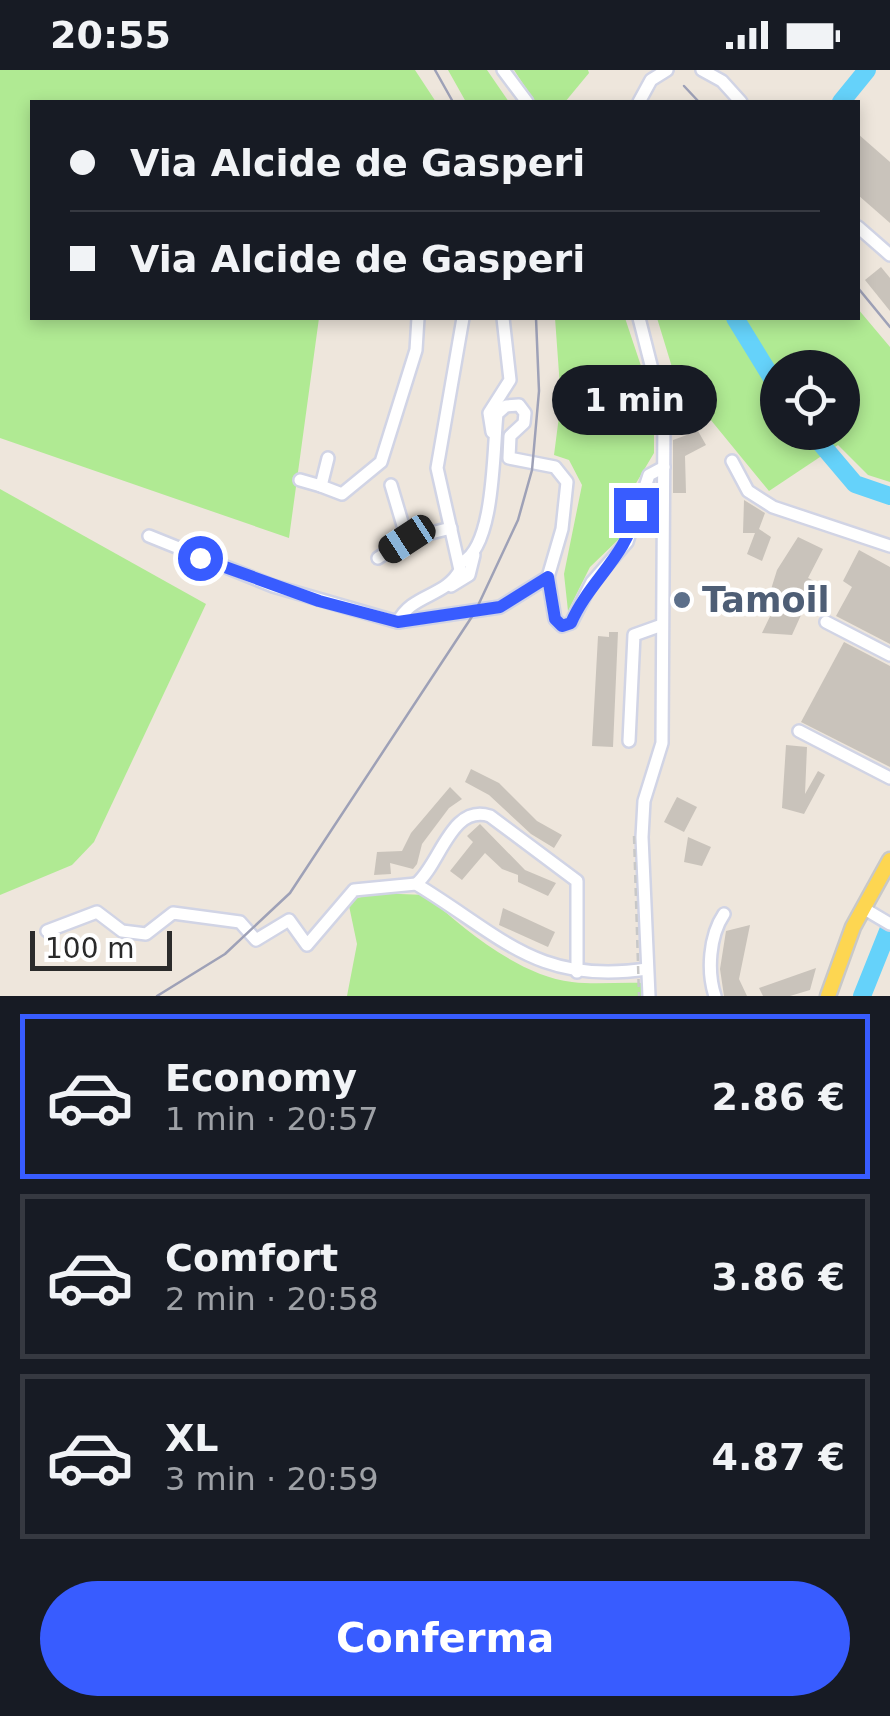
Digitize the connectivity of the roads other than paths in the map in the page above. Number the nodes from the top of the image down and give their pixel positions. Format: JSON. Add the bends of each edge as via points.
{"nodes":[{"id":1,"x":503,"y":70,"type":"edge"},
{"id":2,"x":667,"y":70,"type":"edge"},
{"id":3,"x":702,"y":70,"type":"edge"},
{"id":4,"x":525,"y":100,"type":"edge"},
{"id":5,"x":640,"y":100,"type":"edge"},
{"id":6,"x":739,"y":100,"type":"edge"},
{"id":7,"x":860,"y":229,"type":"edge"},
{"id":8,"x":890,"y":256,"type":"edge"},
{"id":9,"x":418,"y":320,"type":"edge"},
{"id":10,"x":463,"y":320,"type":"edge"},
{"id":11,"x":503,"y":320,"type":"edge"},
{"id":12,"x":640,"y":320,"type":"edge"},
{"id":13,"x":494,"y":435,"type":"junction"},
{"id":14,"x":328,"y":458,"type":"dead end"},
{"id":15,"x":732,"y":461,"type":"dead end"},
{"id":16,"x":664,"y":467,"type":"junction"},
{"id":17,"x":300,"y":480,"type":"dead end"},
{"id":18,"x":391,"y":485,"type":"dead end"},
{"id":19,"x":320,"y":486,"type":"junction"},
{"id":20,"x":451,"y":528,"type":"junction"},
{"id":21,"x":149,"y":536,"type":"dead end"},
{"id":22,"x":407,"y":539,"type":"junction"},
{"id":23,"x":890,"y":546,"type":"edge"},
{"id":24,"x":474,"y":555,"type":"junction"},
{"id":25,"x":378,"y":558,"type":"dead end"},
{"id":26,"x":462,"y":562,"type":"junction"},
{"id":27,"x":548,"y":577,"type":"junction"},
{"id":28,"x":447,"y":588,"type":"junction"},
{"id":29,"x":398,"y":622,"type":"junction"},
{"id":30,"x":826,"y":622,"type":"dead end"},
{"id":31,"x":662,"y":625,"type":"junction"},
{"id":32,"x":890,"y":655,"type":"edge"},
{"id":33,"x":800,"y":731,"type":"dead end"},
{"id":34,"x":629,"y":741,"type":"dead end"},
{"id":35,"x":890,"y":778,"type":"edge"},
{"id":36,"x":890,"y":860,"type":"edge"},
{"id":37,"x":416,"y":884,"type":"junction"},
{"id":38,"x":863,"y":908,"type":"junction"},
{"id":39,"x":724,"y":914,"type":"dead end"},
{"id":40,"x":890,"y":924,"type":"edge"},
{"id":41,"x":48,"y":931,"type":"dead end"},
{"id":42,"x":577,"y":972,"type":"junction"},
{"id":43,"x":647,"y":974,"type":"junction"},
{"id":44,"x":648,"y":996,"type":"edge"},
{"id":45,"x":715,"y":996,"type":"edge"},
{"id":46,"x":828,"y":996,"type":"edge"}],
"edges":[{"from":1,"to":4,"type":"street"},
{"from":2,"to":5,"type":"street"},
{"from":3,"to":6,"type":"street"},
{"from":7,"to":8,"type":"street"},
{"from":9,"to":19,"type":"street","via":[[416,350],[381,462],[342,494]]},
{"from":10,"to":20,"type":"street","via":[[438,468]]},
{"from":11,"to":13,"type":"street","via":[[510,380],[489,413]]},
{"from":12,"to":16,"type":"street","via":[[663,405]]},
{"from":13,"to":24,"type":"street","via":[[485,526]]},
{"from":13,"to":27,"type":"street","via":[[497,414],[519,405],[524,423],[510,436],[509,458],[555,467],[567,482]]},
{"from":14,"to":19,"type":"street"},
{"from":15,"to":23,"type":"street","via":[[748,492],[764,502]]},
{"from":16,"to":27,"type":"street","via":[[649,476],[627,542],[592,582],[571,623],[562,626],[555,619]]},
{"from":16,"to":31,"type":"street"},
{"from":17,"to":19,"type":"street"},
{"from":18,"to":22,"type":"street"},
{"from":20,"to":22,"type":"street"},
{"from":20,"to":26,"type":"street"},
{"from":21,"to":29,"type":"street","via":[[273,586]]},
{"from":22,"to":25,"type":"street"},
{"from":24,"to":26,"type":"street"},
{"from":24,"to":28,"type":"street","via":[[464,581]]},
{"from":26,"to":28,"type":"street"},
{"from":27,"to":29,"type":"street","via":[[500,607]]},
{"from":28,"to":29,"type":"street","via":[[409,606]]},
{"from":30,"to":32,"type":"street"},
{"from":31,"to":34,"type":"street","via":[[634,636]]},
{"from":31,"to":43,"type":"street","via":[[662,743],[643,812]]},
{"from":33,"to":35,"type":"street"},
{"from":36,"to":38,"type":"main road"},
{"from":37,"to":41,"type":"street","via":[[354,890],[307,945],[289,920],[256,940],[240,922],[174,913],[146,934],[122,930],[97,912]]},
{"from":37,"to":42,"type":"street","via":[[508,945]]},
{"from":37,"to":42,"type":"street","via":[[458,824],[476,814],[490,816],[577,881]]},
{"from":38,"to":40,"type":"street"},
{"from":38,"to":46,"type":"main road"},
{"from":39,"to":45,"type":"street","via":[[710,965]]},
{"from":42,"to":43,"type":"street"},
{"from":43,"to":44,"type":"street"}]}
